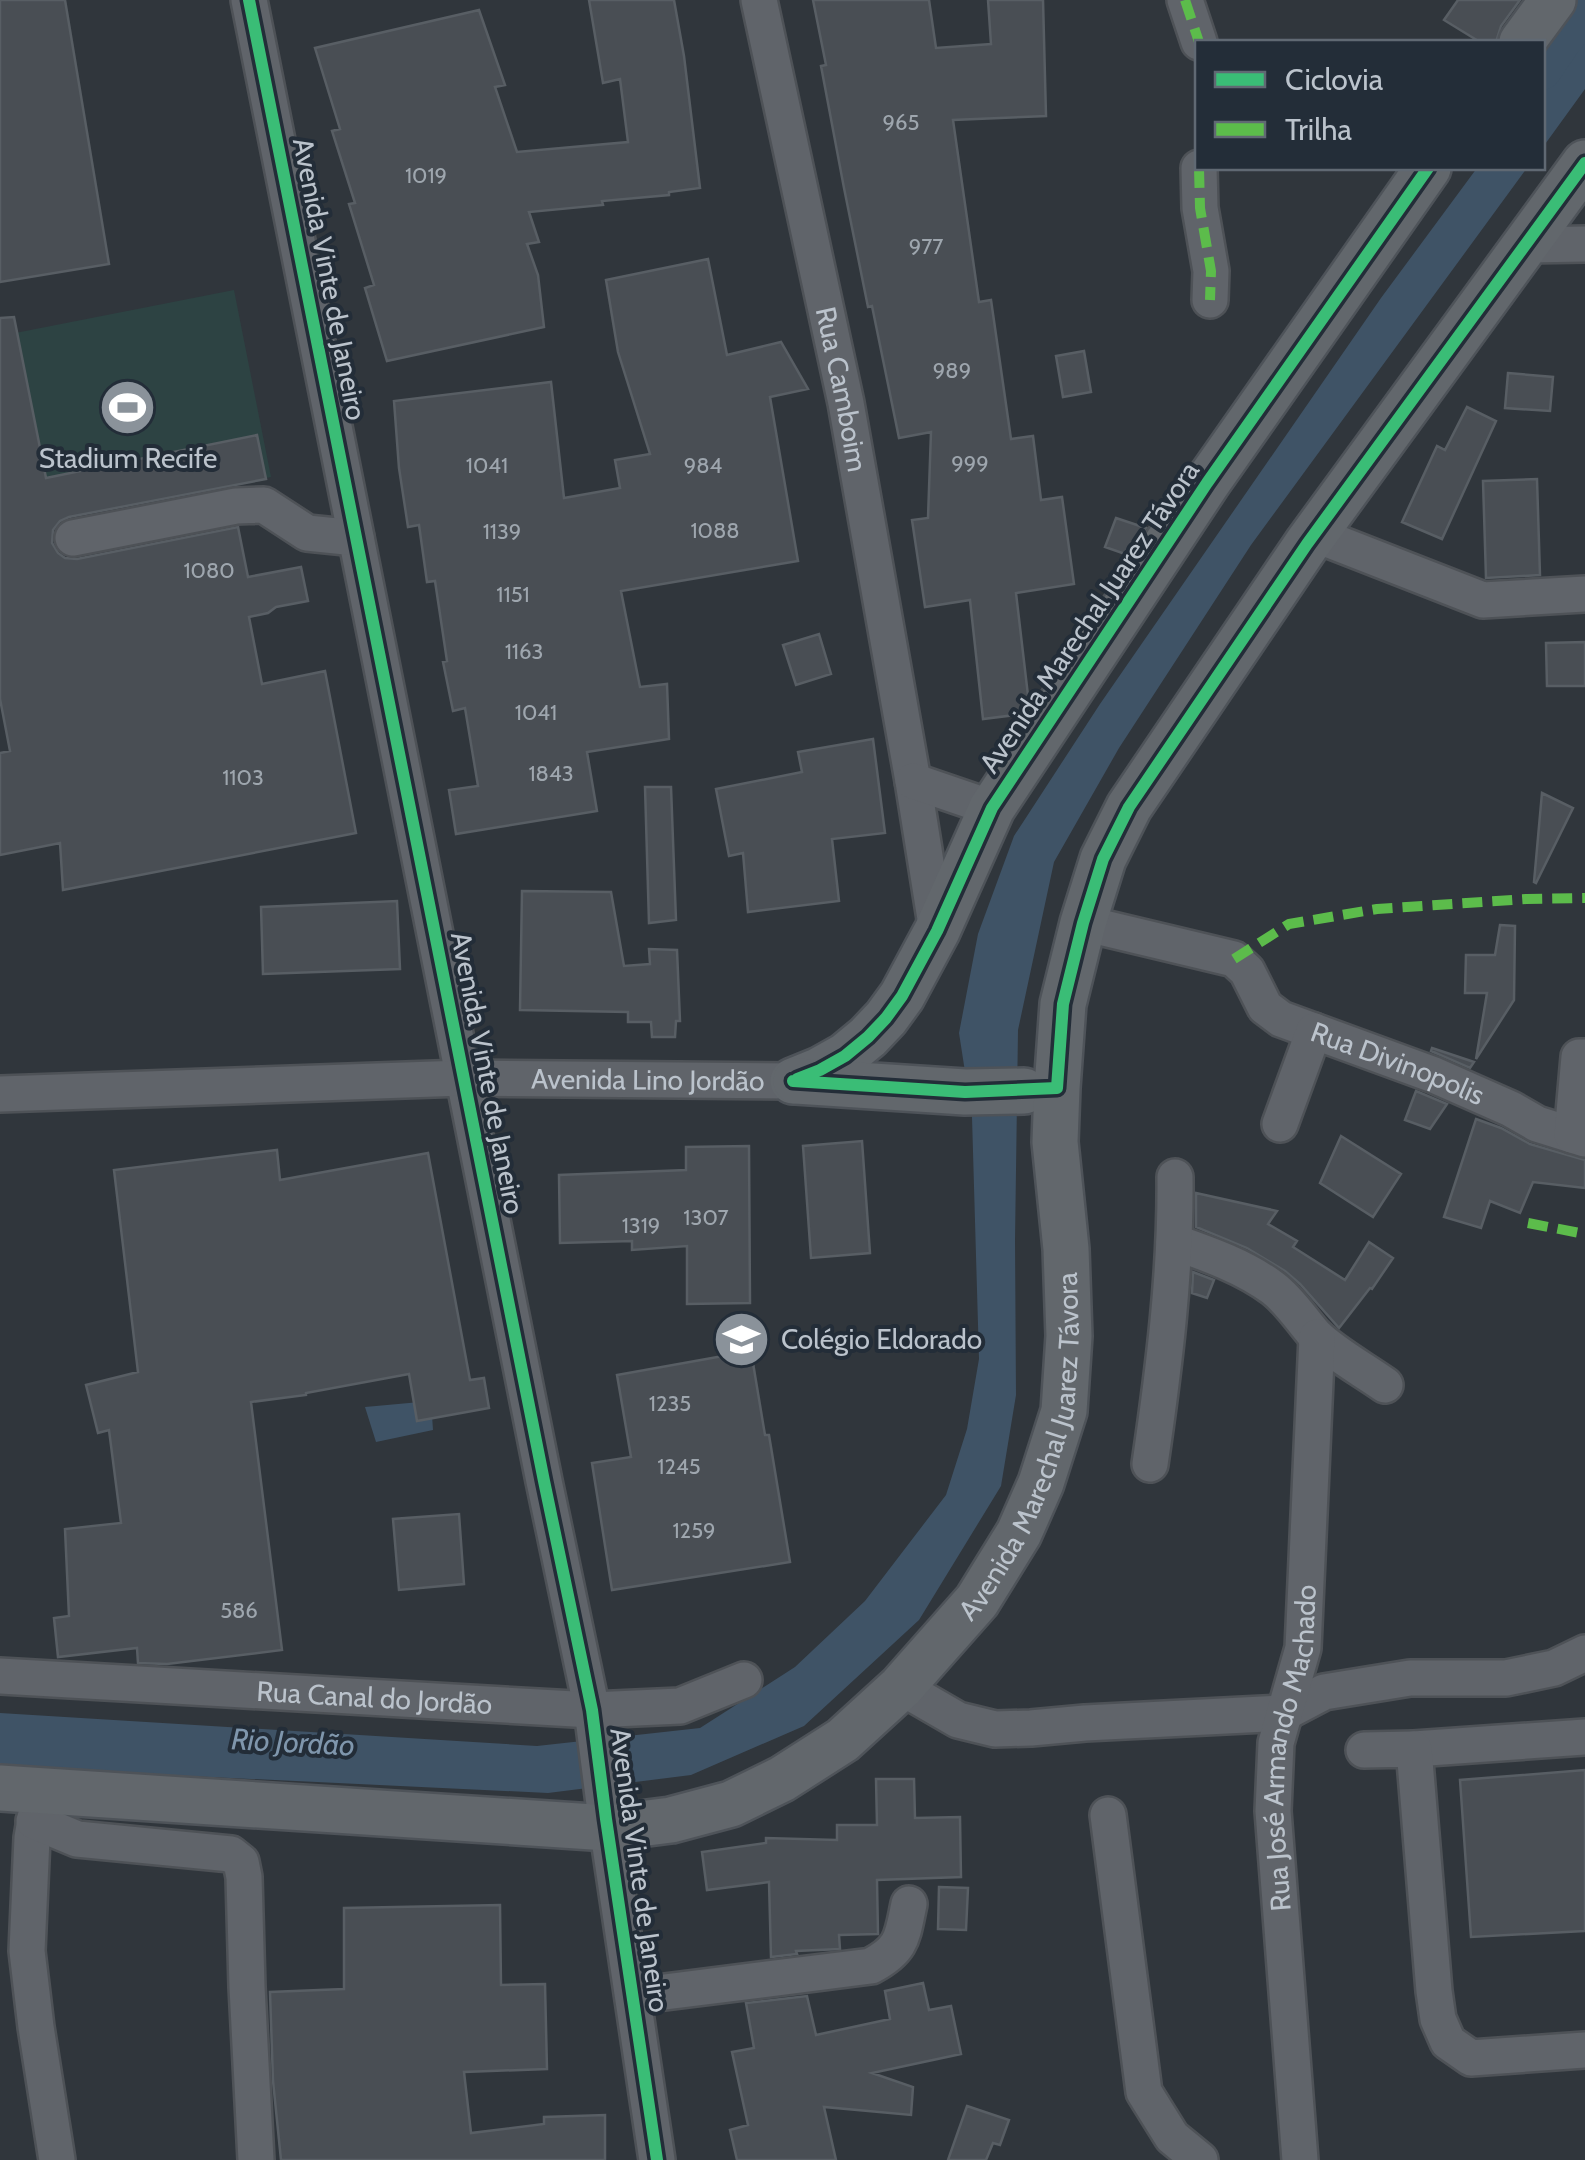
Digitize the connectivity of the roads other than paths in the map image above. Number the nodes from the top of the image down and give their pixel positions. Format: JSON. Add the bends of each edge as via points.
{"nodes":[{"id":1,"x":250,"y":0,"type":"edge"},
{"id":2,"x":760,"y":0,"type":"edge"},
{"id":3,"x":1185,"y":0,"type":"edge"},
{"id":4,"x":1554,"y":0,"type":"edge"},
{"id":5,"x":1198,"y":40,"type":"edge"},
{"id":6,"x":1524,"y":40,"type":"edge"},
{"id":7,"x":1585,"y":164,"type":"edge"},
{"id":8,"x":1199,"y":170,"type":"edge"},
{"id":9,"x":1427,"y":170,"type":"edge"},
{"id":10,"x":1585,"y":244,"type":"edge"},
{"id":11,"x":1528,"y":245,"type":"junction"},
{"id":12,"x":1210,"y":300,"type":"dead end"},
{"id":13,"x":1314,"y":534,"type":"junction"},
{"id":14,"x":72,"y":538,"type":"dead end"},
{"id":15,"x":356,"y":538,"type":"junction"},
{"id":16,"x":1585,"y":594,"type":"edge"},
{"id":17,"x":913,"y":780,"type":"junction"},
{"id":18,"x":992,"y":808,"type":"junction"},
{"id":19,"x":1083,"y":922,"type":"junction"},
{"id":20,"x":936,"y":930,"type":"junction"},
{"id":21,"x":1314,"y":1031,"type":"junction"},
{"id":22,"x":1585,"y":1057,"type":"edge"},
{"id":23,"x":464,"y":1078,"type":"junction"},
{"id":24,"x":793,"y":1081,"type":"junction"},
{"id":25,"x":1040,"y":1089,"type":"junction"},
{"id":26,"x":0,"y":1094,"type":"edge"},
{"id":27,"x":1280,"y":1124,"type":"dead end"},
{"id":28,"x":1578,"y":1137,"type":"edge"},
{"id":29,"x":1175,"y":1176,"type":"dead end"},
{"id":30,"x":1174,"y":1242,"type":"junction"},
{"id":31,"x":1318,"y":1337,"type":"junction"},
{"id":32,"x":1385,"y":1385,"type":"dead end"},
{"id":33,"x":1150,"y":1464,"type":"dead end"},
{"id":34,"x":1585,"y":1654,"type":"edge"},
{"id":35,"x":0,"y":1676,"type":"edge"},
{"id":36,"x":744,"y":1680,"type":"dead end"},
{"id":37,"x":901,"y":1687,"type":"junction"},
{"id":38,"x":1284,"y":1713,"type":"junction"},
{"id":39,"x":593,"y":1717,"type":"junction"},
{"id":40,"x":1585,"y":1737,"type":"edge"},
{"id":41,"x":1414,"y":1749,"type":"junction"},
{"id":42,"x":1364,"y":1750,"type":"dead end"},
{"id":43,"x":25,"y":1800,"type":"edge"},
{"id":44,"x":1108,"y":1815,"type":"dead end"},
{"id":45,"x":607,"y":1824,"type":"junction"},
{"id":46,"x":909,"y":1904,"type":"dead end"},
{"id":47,"x":632,"y":1996,"type":"junction"},
{"id":48,"x":1585,"y":2050,"type":"edge"},
{"id":49,"x":57,"y":2160,"type":"edge"},
{"id":50,"x":256,"y":2160,"type":"edge"},
{"id":51,"x":657,"y":2160,"type":"edge"},
{"id":52,"x":1200,"y":2160,"type":"edge"},
{"id":53,"x":1300,"y":2160,"type":"edge"}],
"edges":[{"from":1,"to":15,"type":"street","name":"Avenida Vinte de Janeiro"},
{"from":2,"to":17,"type":"street","name":"Rua Camboim","via":[[846,403]]},
{"from":3,"to":5,"type":"street"},
{"from":4,"to":6,"type":"main road"},
{"from":7,"to":11,"type":"main road","name":"Avenida Marechal Juarez Távora"},
{"from":8,"to":12,"type":"street"},
{"from":9,"to":18,"type":"main road","name":"Avenida Marechal Juarez Távora","via":[[1207,483]]},
{"from":10,"to":11,"type":"street"},
{"from":11,"to":13,"type":"main road","name":"Avenida Marechal Juarez Távora"},
{"from":13,"to":16,"type":"street","via":[[1483,600]]},
{"from":13,"to":19,"type":"main road","name":"Avenida Marechal Juarez Távora","via":[[1129,807]]},
{"from":14,"to":15,"type":"street","via":[[264,505],[307,533]]},
{"from":15,"to":23,"type":"street","name":"Avenida Vinte de Janeiro"},
{"from":17,"to":18,"type":"street"},
{"from":17,"to":20,"type":"street","name":"Rua Camboim"},
{"from":18,"to":20,"type":"main road","name":"Avenida Marechal Juarez Távora"},
{"from":19,"to":21,"type":"street","name":"Rua Divinopolis","via":[[1234,958],[1264,1007]]},
{"from":19,"to":25,"type":"main road","name":"Avenida Marechal Juarez Távora"},
{"from":20,"to":24,"type":"main road","name":"Avenida Marechal Juarez Távora","via":[[902,996],[868,1038]]},
{"from":21,"to":27,"type":"street"},
{"from":21,"to":28,"type":"street","name":"Rua Divinopolis"},
{"from":22,"to":28,"type":"street","via":[[1579,1057]]},
{"from":23,"to":24,"type":"street","name":"Avenida Lino Jordão"},
{"from":23,"to":26,"type":"street","name":"Avenida Lino Jordão"},
{"from":23,"to":39,"type":"street","name":"Avenida Vinte de Janeiro"},
{"from":24,"to":25,"type":"main road","name":"Avenida Lino Jordão","via":[[965,1092]]},
{"from":25,"to":37,"type":"main road","name":"Avenida Marechal Juarez Távora","via":[[1055,1142],[1066,1249],[1064,1412],[1018,1532],[977,1601]]},
{"from":29,"to":30,"type":"street"},
{"from":30,"to":31,"type":"street","via":[[1273,1288]]},
{"from":30,"to":33,"type":"street"},
{"from":31,"to":32,"type":"street"},
{"from":31,"to":38,"type":"street","name":"Rua José Armando Machado","via":[[1304,1648]]},
{"from":34,"to":38,"type":"street","via":[[1506,1678],[1410,1678],[1324,1692]]},
{"from":35,"to":39,"type":"street","name":"Rua Canal do Jordão"},
{"from":36,"to":39,"type":"street","name":"Rua Canal do Jordão","via":[[680,1706]]},
{"from":37,"to":38,"type":"street","via":[[958,1720],[995,1729]]},
{"from":37,"to":45,"type":"main road","name":"Avenida Marechal Juarez Távora","via":[[844,1740],[731,1804],[671,1820]]},
{"from":38,"to":53,"type":"street","name":"Rua José Armando Machado","via":[[1273,1811]]},
{"from":39,"to":45,"type":"street","name":"Avenida Vinte de Janeiro"},
{"from":40,"to":41,"type":"street"},
{"from":41,"to":42,"type":"street"},
{"from":41,"to":48,"type":"street","via":[[1434,1991],[1448,2042],[1472,2058]]},
{"from":43,"to":45,"type":"main road"},
{"from":43,"to":49,"type":"street","via":[[27,1950]]},
{"from":43,"to":50,"type":"street","via":[[78,1839],[231,1854],[241,1862]]},
{"from":44,"to":52,"type":"street","via":[[1144,2092],[1172,2136]]},
{"from":45,"to":47,"type":"street","name":"Avenida Vinte de Janeiro"},
{"from":46,"to":47,"type":"street","via":[[896,1950],[871,1966]]},
{"from":47,"to":51,"type":"street","name":"Avenida Vinte de Janeiro"}]}
